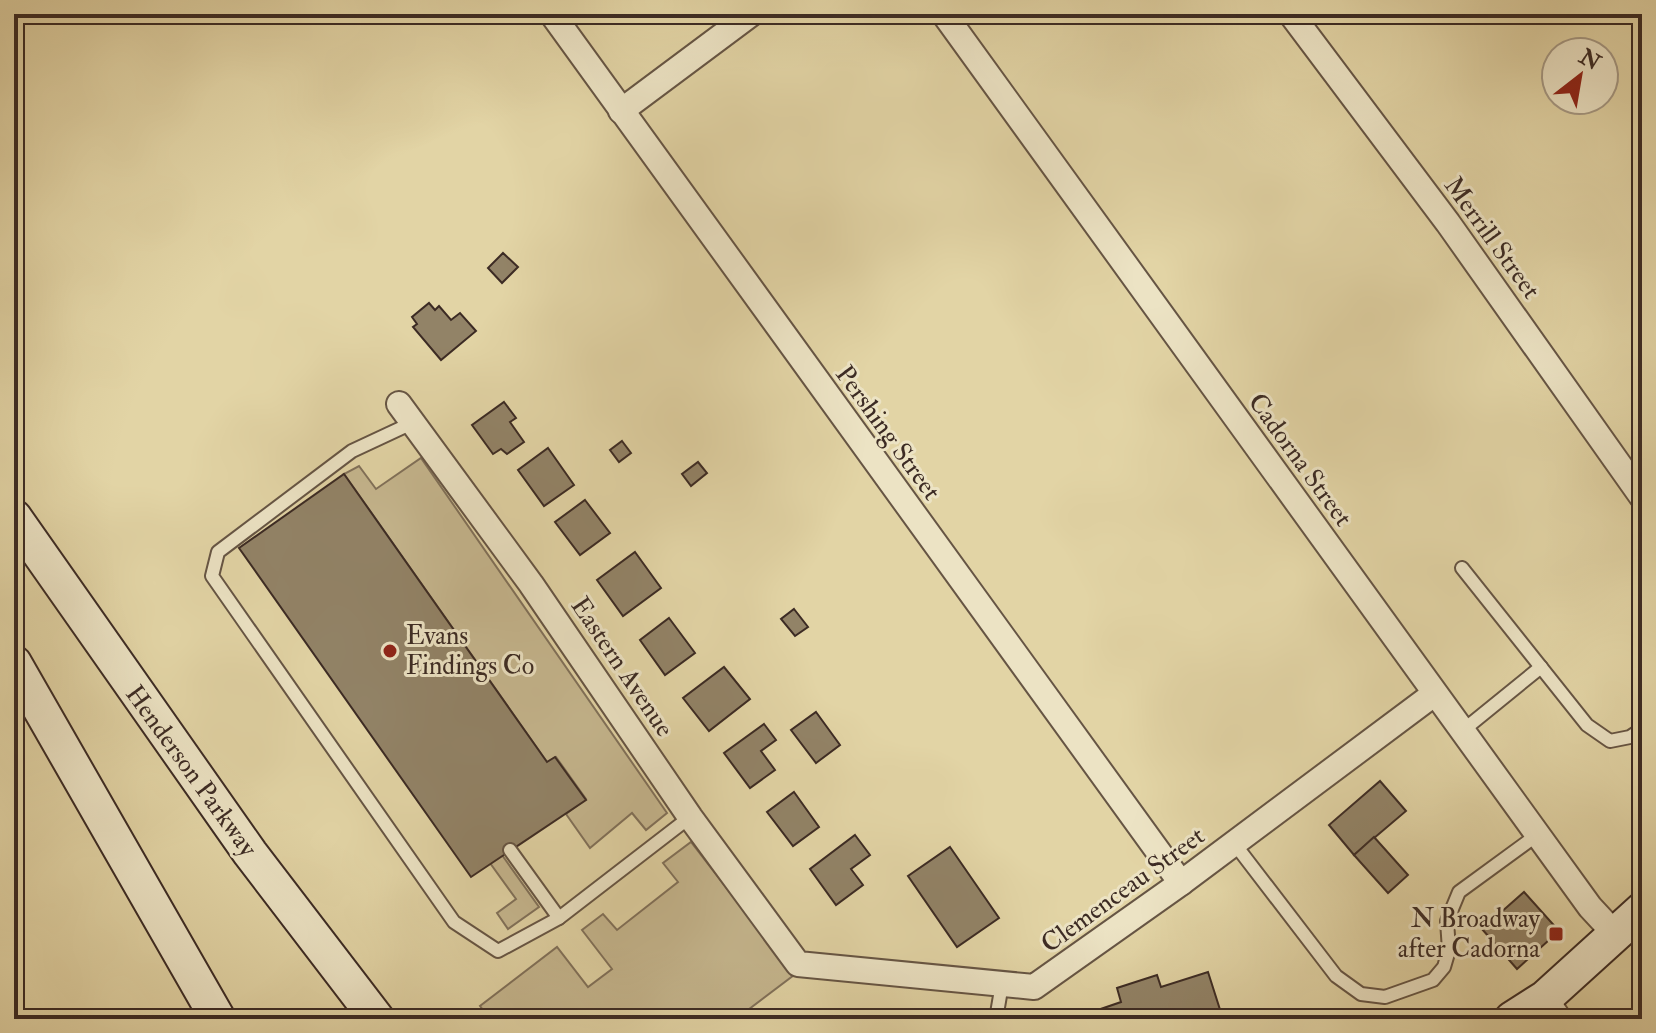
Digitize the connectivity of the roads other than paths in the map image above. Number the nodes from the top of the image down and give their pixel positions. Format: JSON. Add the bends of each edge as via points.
{"nodes":[{"id":1,"x":552,"y":14,"type":"edge"},
{"id":2,"x":751,"y":14,"type":"edge"},
{"id":3,"x":944,"y":14,"type":"edge"},
{"id":4,"x":1291,"y":14,"type":"edge"},
{"id":5,"x":621,"y":111,"type":"junction"},
{"id":6,"x":405,"y":414,"type":"joint"},
{"id":7,"x":1642,"y":497,"type":"edge"},
{"id":8,"x":14,"y":517,"type":"edge"},
{"id":9,"x":1462,"y":568,"type":"dead end"},
{"id":10,"x":14,"y":663,"type":"edge"},
{"id":11,"x":1541,"y":667,"type":"junction"},
{"id":12,"x":1434,"y":694,"type":"junction"},
{"id":13,"x":1642,"y":729,"type":"edge"},
{"id":14,"x":1461,"y":732,"type":"junction"},
{"id":15,"x":690,"y":817,"type":"junction"},
{"id":16,"x":1537,"y":835,"type":"junction"},
{"id":17,"x":1234,"y":843,"type":"junction"},
{"id":18,"x":510,"y":850,"type":"dead end"},
{"id":19,"x":1181,"y":883,"type":"junction"},
{"id":20,"x":1642,"y":910,"type":"edge"},
{"id":21,"x":559,"y":918,"type":"junction"},
{"id":22,"x":1616,"y":935,"type":"junction"},
{"id":23,"x":798,"y":964,"type":"joint"},
{"id":24,"x":1002,"y":984,"type":"junction"},
{"id":25,"x":1552,"y":1009,"type":"edge"},
{"id":26,"x":218,"y":1019,"type":"edge"},
{"id":27,"x":377,"y":1019,"type":"edge"},
{"id":28,"x":996,"y":1019,"type":"edge"},
{"id":29,"x":1512,"y":1019,"type":"edge"}],
"edges":[{"from":1,"to":5,"type":"street","name":"Pershing Street"},
{"from":2,"to":5,"type":"street"},
{"from":3,"to":12,"type":"street","name":"Cadorna Street"},
{"from":4,"to":7,"type":"street","name":"Merrill Street","via":[[1448,223]]},
{"from":5,"to":19,"type":"street","name":"Pershing Street"},
{"from":6,"to":15,"type":"street","name":"Eastern Avenue","via":[[531,584]]},
{"from":6,"to":21,"type":"lane","via":[[218,552],[212,576],[454,922],[498,951]]},
{"from":8,"to":27,"type":"main road","name":"Henderson Parkway","via":[[250,853]]},
{"from":9,"to":11,"type":"lane"},
{"from":10,"to":26,"type":"main road"},
{"from":11,"to":13,"type":"lane","via":[[1587,725],[1610,741]]},
{"from":11,"to":14,"type":"lane"},
{"from":12,"to":14,"type":"street","name":"Cadorna Street"},
{"from":12,"to":17,"type":"street","name":"Clemenceau Street"},
{"from":14,"to":16,"type":"street","name":"Cadorna Street"},
{"from":15,"to":21,"type":"lane"},
{"from":15,"to":23,"type":"street","name":"Eastern Avenue"},
{"from":16,"to":17,"type":"lane","via":[[1459,892],[1447,921],[1444,967],[1433,980],[1385,997],[1361,994],[1336,976]]},
{"from":16,"to":22,"type":"street","name":"Cadorna Street"},
{"from":17,"to":19,"type":"street","name":"Clemenceau Street"},
{"from":18,"to":21,"type":"lane"},
{"from":19,"to":24,"type":"street","name":"Clemenceau Street","via":[[1045,981],[1034,987]]},
{"from":20,"to":22,"type":"main road"},
{"from":22,"to":25,"type":"main road"},
{"from":23,"to":24,"type":"street","name":"Clemenceau Street"},
{"from":24,"to":28,"type":"lane"},
{"from":25,"to":29,"type":"main road"}]}
